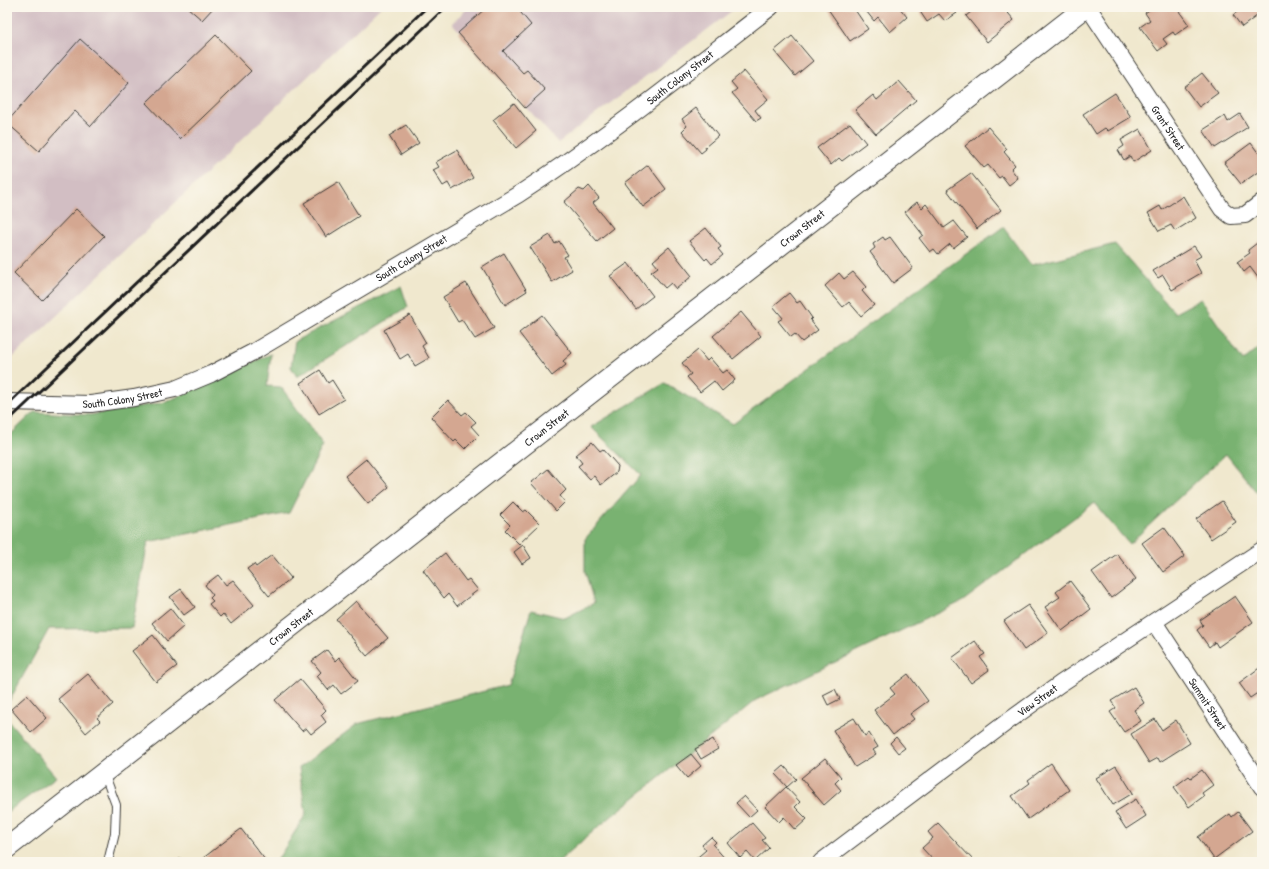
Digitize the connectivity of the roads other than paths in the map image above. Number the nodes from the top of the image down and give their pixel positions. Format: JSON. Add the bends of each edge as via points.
{"nodes":[{"id":1,"x":771,"y":7,"type":"edge"},
{"id":2,"x":1087,"y":7,"type":"edge"},
{"id":3,"x":1262,"y":202,"type":"edge"},
{"id":4,"x":7,"y":402,"type":"edge"},
{"id":5,"x":1262,"y":550,"type":"edge"},
{"id":6,"x":1154,"y":622,"type":"junction"},
{"id":7,"x":104,"y":773,"type":"junction"},
{"id":8,"x":1262,"y":787,"type":"edge"},
{"id":9,"x":7,"y":848,"type":"edge"},
{"id":10,"x":108,"y":862,"type":"edge"},
{"id":11,"x":820,"y":862,"type":"edge"}],
"edges":[{"from":1,"to":4,"type":"street","name":"South Colony Street","via":[[556,171],[262,347],[211,374],[175,389],[91,404]]},
{"from":2,"to":3,"type":"street","name":"Grant Street","via":[[1222,209],[1231,216],[1244,215]]},
{"from":2,"to":7,"type":"street","name":"Crown Street"},
{"from":5,"to":6,"type":"street","name":"View Street"},
{"from":6,"to":8,"type":"street","name":"Summit Street"},
{"from":6,"to":11,"type":"street","name":"View Street","via":[[1007,722]]},
{"from":7,"to":9,"type":"street","name":"Crown Street"},
{"from":7,"to":10,"type":"lane","via":[[116,805],[115,833]]}]}
